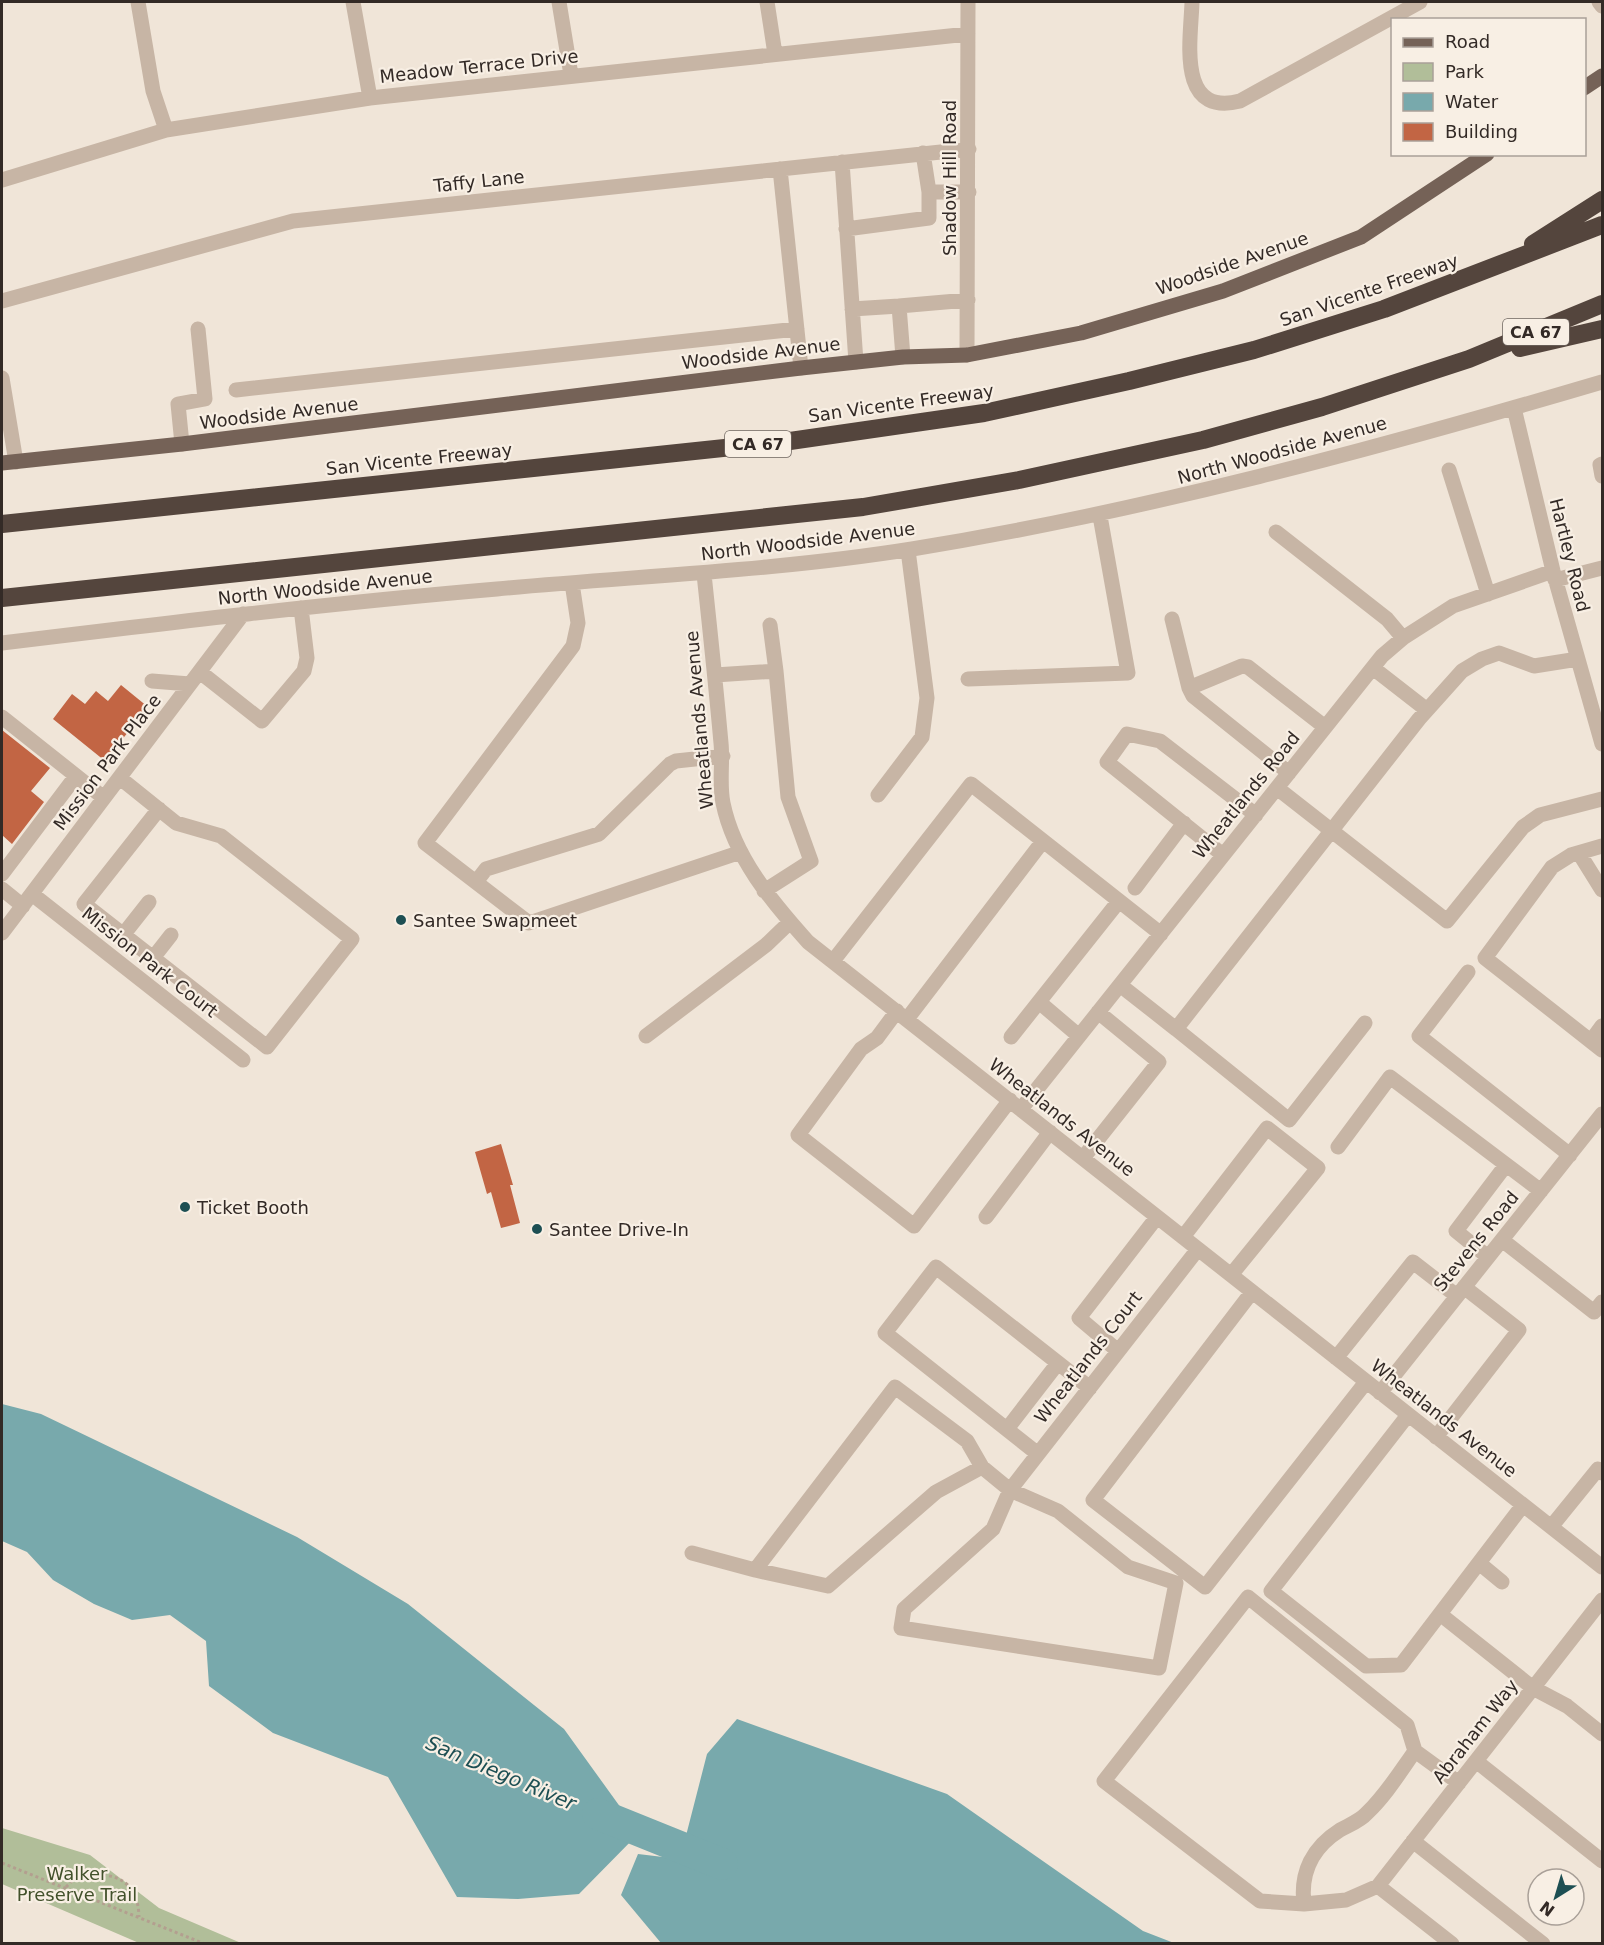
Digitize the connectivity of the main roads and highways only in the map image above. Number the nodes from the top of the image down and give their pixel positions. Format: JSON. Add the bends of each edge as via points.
{"nodes":[{"id":1,"x":1602,"y":76,"type":"edge"},
{"id":2,"x":1586,"y":87,"type":"edge"},
{"id":3,"x":1484,"y":156,"type":"edge"},
{"id":4,"x":1602,"y":200,"type":"edge"},
{"id":5,"x":1602,"y":225,"type":"edge"},
{"id":6,"x":1496,"y":268,"type":"junction"},
{"id":7,"x":1602,"y":304,"type":"edge"},
{"id":8,"x":1602,"y":329,"type":"edge"},
{"id":9,"x":1469,"y":359,"type":"junction"},
{"id":10,"x":9,"y":462,"type":"edge"},
{"id":11,"x":2,"y":524,"type":"edge"},
{"id":12,"x":2,"y":598,"type":"edge"}],
"edges":[{"from":1,"to":2,"type":"main road"},
{"from":3,"to":10,"type":"main road","name":"Woodside Avenue","via":[[1361,237],[1223,291],[1081,333],[967,355],[903,357],[801,368]]},
{"from":4,"to":6,"type":"highway"},
{"from":5,"to":6,"type":"highway","name":"San Vicente Freeway","number":"CA 67"},
{"from":6,"to":11,"type":"highway","name":"San Vicente Freeway","number":"CA 67","via":[[1254,350],[984,413],[790,441]]},
{"from":7,"to":9,"type":"highway","number":"CA 67"},
{"from":8,"to":9,"type":"highway"},
{"from":9,"to":12,"type":"highway","number":"CA 67","via":[[1322,407],[1203,440],[1018,480],[874,505]]}]}
